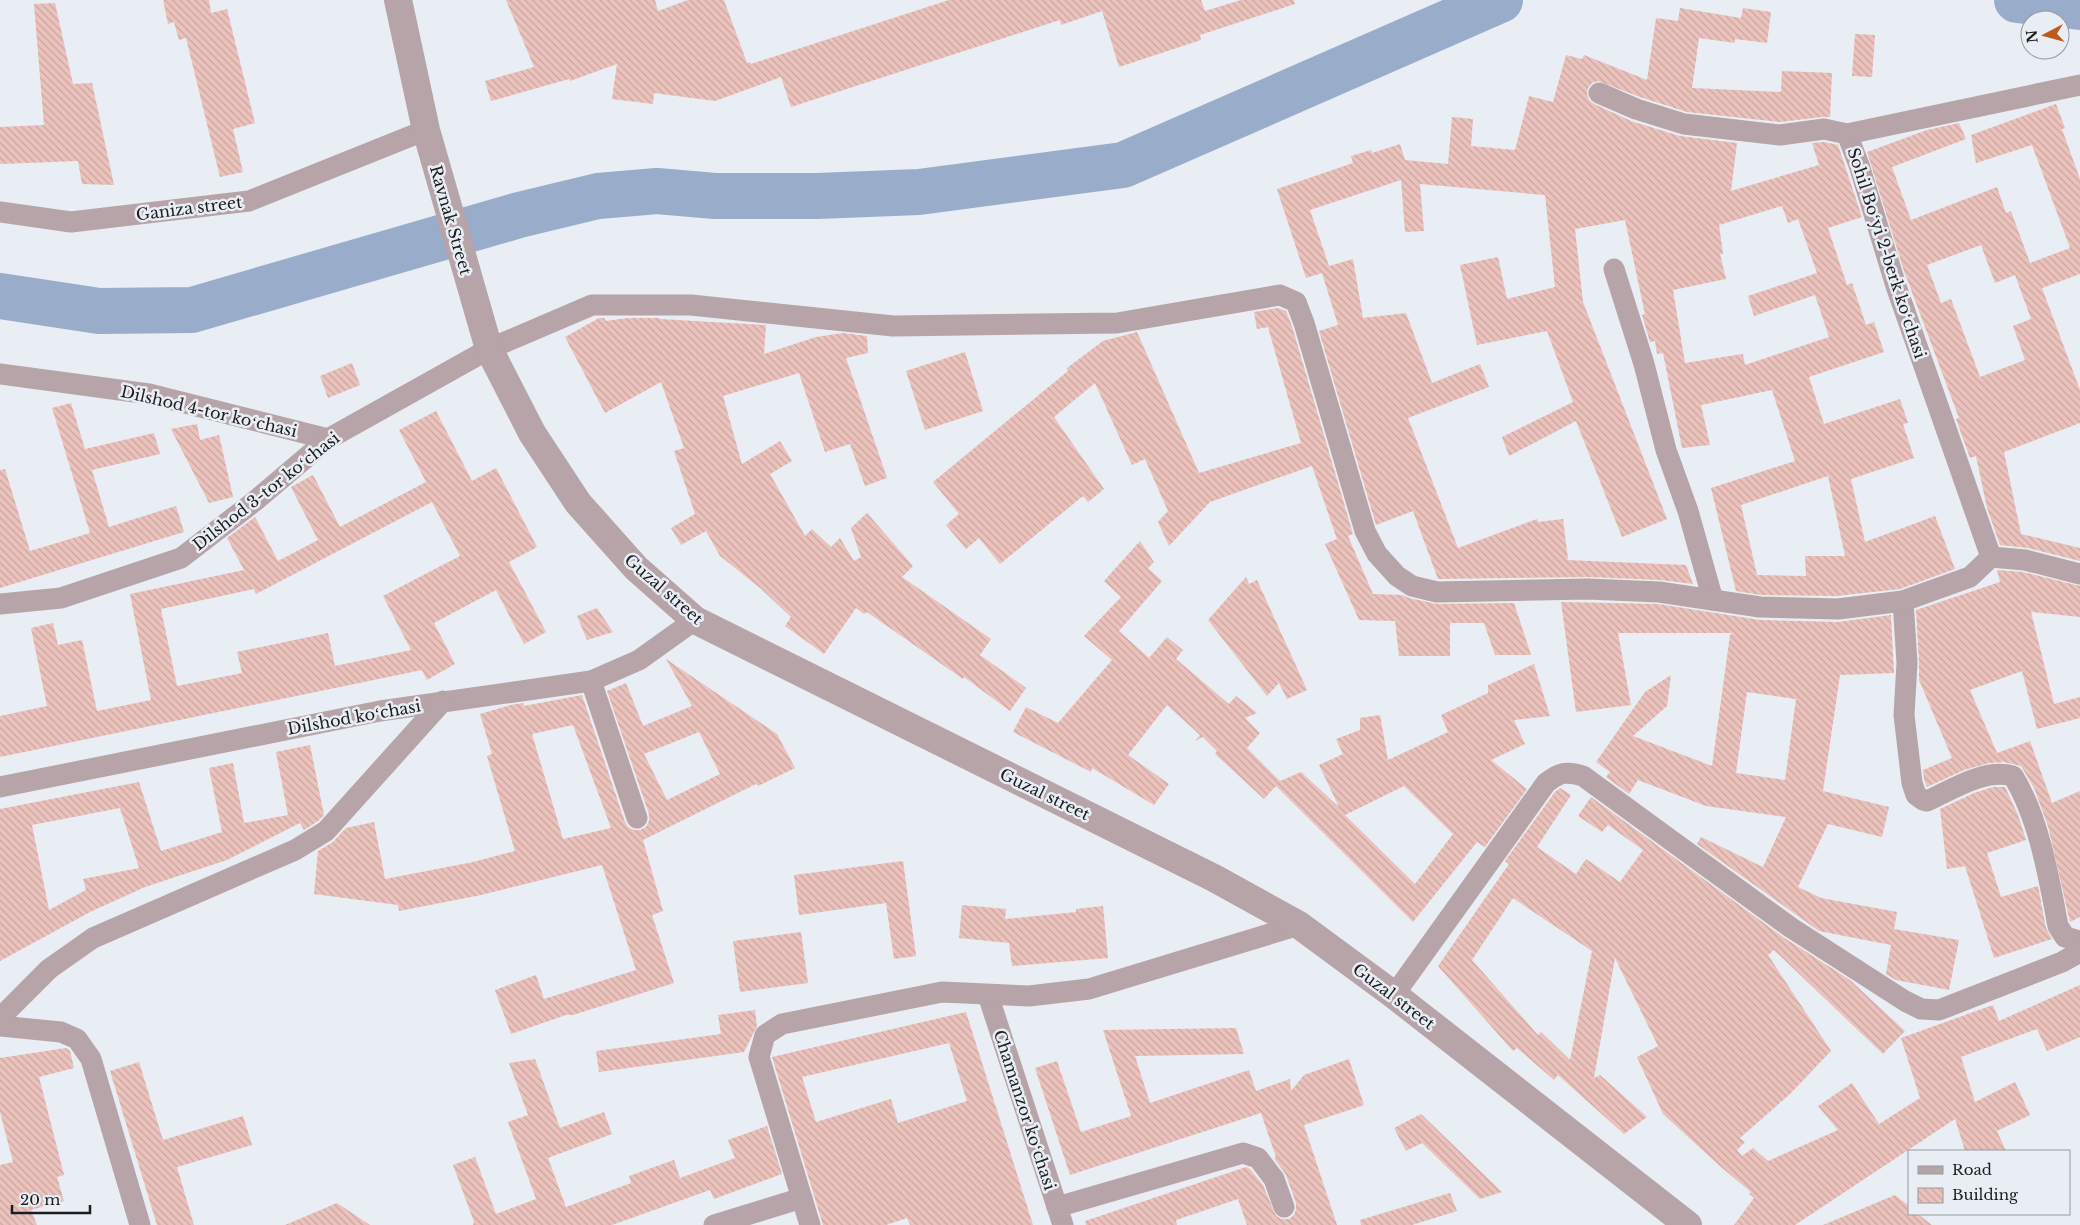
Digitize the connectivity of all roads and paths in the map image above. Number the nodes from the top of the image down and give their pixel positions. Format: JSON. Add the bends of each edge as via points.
{"nodes":[{"id":1,"x":398,"y":0,"type":"edge"},
{"id":2,"x":2080,"y":85,"type":"edge"},
{"id":3,"x":1599,"y":93,"type":"dead end"},
{"id":4,"x":426,"y":130,"type":"junction"},
{"id":5,"x":1847,"y":134,"type":"junction"},
{"id":6,"x":0,"y":212,"type":"edge"},
{"id":7,"x":1614,"y":269,"type":"dead end"},
{"id":8,"x":476,"y":309,"type":"joint"},
{"id":9,"x":489,"y":349,"type":"junction"},
{"id":10,"x":0,"y":374,"type":"edge"},
{"id":11,"x":328,"y":439,"type":"junction"},
{"id":12,"x":1991,"y":557,"type":"junction"},
{"id":13,"x":2080,"y":574,"type":"edge"},
{"id":14,"x":1713,"y":600,"type":"junction"},
{"id":15,"x":1902,"y":601,"type":"junction"},
{"id":16,"x":0,"y":604,"type":"edge"},
{"id":17,"x":695,"y":620,"type":"junction"},
{"id":18,"x":591,"y":681,"type":"junction"},
{"id":19,"x":443,"y":701,"type":"junction"},
{"id":20,"x":0,"y":787,"type":"edge"},
{"id":21,"x":637,"y":818,"type":"dead end"},
{"id":22,"x":1299,"y":925,"type":"junction"},
{"id":23,"x":2080,"y":941,"type":"edge"},
{"id":24,"x":2080,"y":952,"type":"edge"},
{"id":25,"x":988,"y":995,"type":"junction"},
{"id":26,"x":1394,"y":995,"type":"junction"},
{"id":27,"x":0,"y":1018,"type":"edge"},
{"id":28,"x":0,"y":1026,"type":"edge"},
{"id":29,"x":802,"y":1198,"type":"junction"},
{"id":30,"x":1284,"y":1207,"type":"dead end"},
{"id":31,"x":1060,"y":1216,"type":"edge"},
{"id":32,"x":140,"y":1225,"type":"edge"},
{"id":33,"x":714,"y":1225,"type":"edge"},
{"id":34,"x":810,"y":1225,"type":"edge"},
{"id":35,"x":1688,"y":1225,"type":"edge"}],
"edges":[{"from":1,"to":4,"type":"street","name":"Ravnak Street"},
{"from":2,"to":5,"type":"street"},
{"from":3,"to":5,"type":"street","name":"Sohil Boʻyi 2-berk koʻchasi","via":[[1684,124],[1780,136],[1824,129]]},
{"from":4,"to":6,"type":"street","name":"Ganiza street","via":[[249,201],[71,222]]},
{"from":4,"to":8,"type":"street","name":"Ravnak Street"},
{"from":5,"to":12,"type":"street","name":"Sohil Boʻyi 2-berk koʻchasi","via":[[1896,286]]},
{"from":7,"to":14,"type":"street"},
{"from":8,"to":9,"type":"street","name":"Guzal street"},
{"from":9,"to":11,"type":"street","name":"Dilshod 3-tor koʻchasi"},
{"from":9,"to":14,"type":"street","name":"Dilshod 3-tor koʻchasi","via":[[592,305],[691,305],[892,326],[1109,323],[1280,294],[1296,302],[1304,323],[1365,532],[1376,554],[1404,581],[1437,592],[1588,589],[1659,592]]},
{"from":9,"to":17,"type":"street","name":"Guzal street","via":[[532,433],[578,503],[636,568]]},
{"from":10,"to":11,"type":"street","name":"Dilshod 4-tor koʻchasi","via":[[149,394]]},
{"from":11,"to":16,"type":"street","name":"Dilshod 3-tor koʻchasi","via":[[181,558],[61,598]]},
{"from":12,"to":13,"type":"street","via":[[2026,560]]},
{"from":12,"to":15,"type":"street","name":"Dilshod 3-tor koʻchasi","via":[[1970,577]]},
{"from":14,"to":15,"type":"street","name":"Dilshod 3-tor koʻchasi","via":[[1760,607],[1838,610]]},
{"from":15,"to":23,"type":"street","via":[[1907,663],[1904,715],[1916,795],[1927,801],[1982,777],[2002,773],[2013,776],[2023,793],[2035,828],[2058,926],[2065,937]]},
{"from":17,"to":18,"type":"street","name":"Dilshod koʻchasi","via":[[639,660]]},
{"from":17,"to":22,"type":"street","name":"Guzal street","via":[[1205,874]]},
{"from":18,"to":19,"type":"street","name":"Dilshod koʻchasi"},
{"from":18,"to":21,"type":"street"},
{"from":19,"to":20,"type":"street","name":"Dilshod koʻchasi"},
{"from":19,"to":27,"type":"street","via":[[326,831],[296,850],[93,938],[49,969]]},
{"from":22,"to":25,"type":"street","via":[[1089,989],[1029,996]]},
{"from":22,"to":26,"type":"street","name":"Guzal street"},
{"from":24,"to":26,"type":"street","via":[[1939,1010],[1921,1009],[1790,927],[1583,776],[1570,772],[1555,775],[1546,783]]},
{"from":25,"to":29,"type":"street","via":[[942,992],[782,1024],[764,1035],[759,1058]]},
{"from":25,"to":31,"type":"street","name":"Chamanzor koʻchasi"},
{"from":26,"to":35,"type":"street","name":"Guzal street"},
{"from":28,"to":32,"type":"street","via":[[61,1032],[77,1039],[91,1059]]},
{"from":29,"to":33,"type":"street"},
{"from":29,"to":34,"type":"street"},
{"from":30,"to":31,"type":"street","via":[[1274,1179],[1263,1164],[1258,1158],[1243,1153]]}]}
